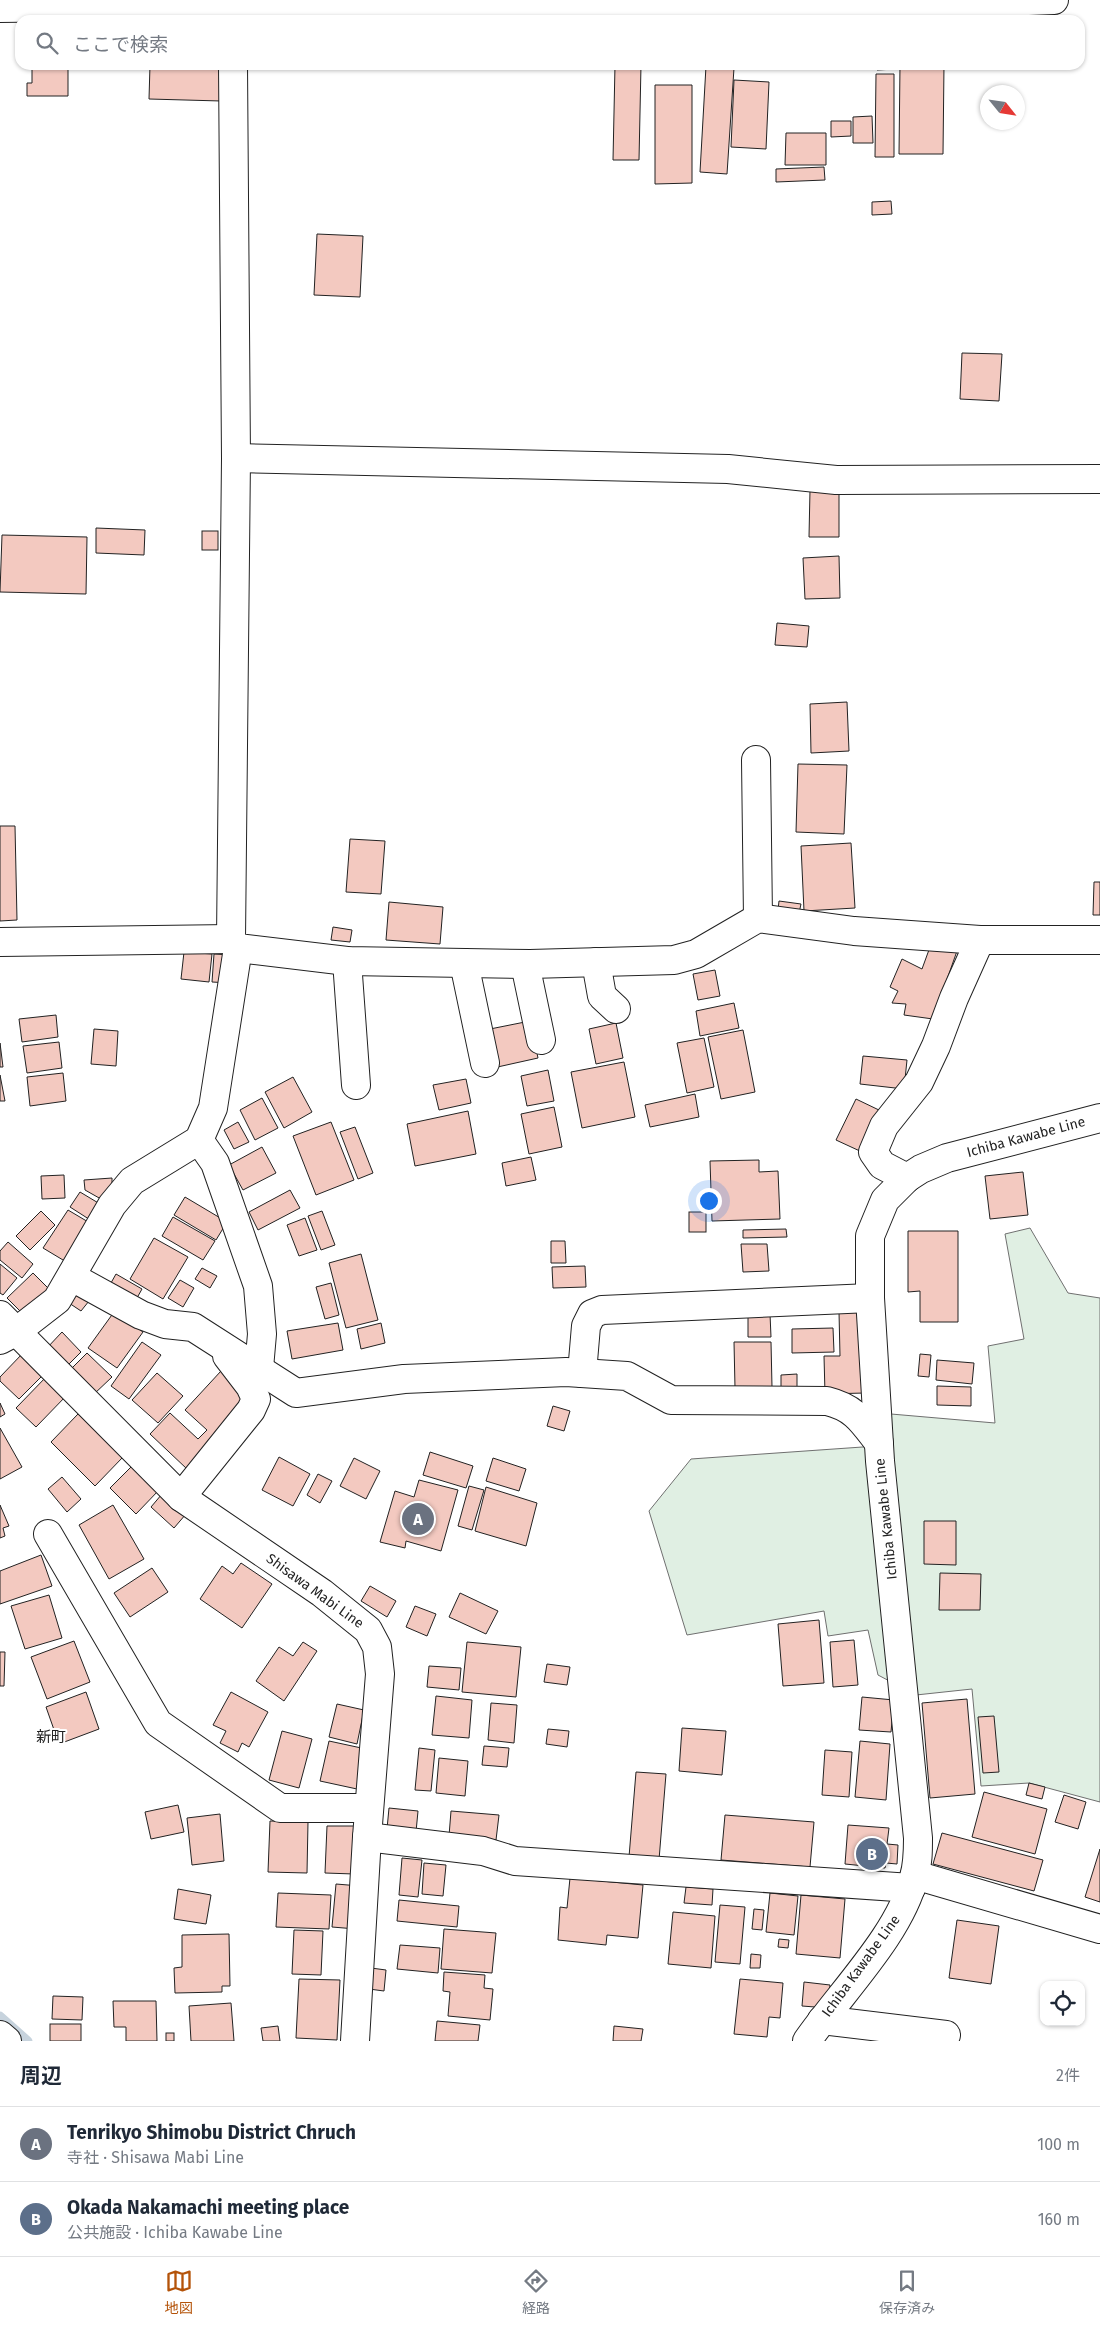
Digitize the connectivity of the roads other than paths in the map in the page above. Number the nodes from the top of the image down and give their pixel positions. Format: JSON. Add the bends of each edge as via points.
{"nodes":[{"id":1,"x":1054,"y":0,"type":"edge"},
{"id":2,"x":0,"y":8,"type":"edge"},
{"id":3,"x":232,"y":8,"type":"edge"},
{"id":4,"x":233,"y":70,"type":"edge"},
{"id":5,"x":236,"y":458,"type":"junction"},
{"id":6,"x":1100,"y":479,"type":"edge"},
{"id":7,"x":756,"y":760,"type":"dead end"},
{"id":8,"x":758,"y":918,"type":"junction"},
{"id":9,"x":980,"y":940,"type":"junction"},
{"id":10,"x":1100,"y":940,"type":"edge"},
{"id":11,"x":0,"y":942,"type":"edge"},
{"id":12,"x":235,"y":944,"type":"junction"},
{"id":13,"x":347,"y":960,"type":"junction"},
{"id":14,"x":596,"y":962,"type":"junction"},
{"id":15,"x":464,"y":963,"type":"junction"},
{"id":16,"x":525,"y":964,"type":"junction"},
{"id":17,"x":616,"y":1009,"type":"dead end"},
{"id":18,"x":541,"y":1040,"type":"dead end"},
{"id":19,"x":485,"y":1063,"type":"dead end"},
{"id":20,"x":356,"y":1085,"type":"dead end"},
{"id":21,"x":1100,"y":1118,"type":"edge"},
{"id":22,"x":199,"y":1140,"type":"junction"},
{"id":23,"x":907,"y":1178,"type":"junction"},
{"id":24,"x":72,"y":1277,"type":"junction"},
{"id":25,"x":870,"y":1298,"type":"junction"},
{"id":26,"x":6,"y":1329,"type":"edge"},
{"id":27,"x":214,"y":1339,"type":"junction"},
{"id":28,"x":258,"y":1368,"type":"junction"},
{"id":29,"x":582,"y":1373,"type":"junction"},
{"id":30,"x":879,"y":1443,"type":"junction"},
{"id":31,"x":181,"y":1498,"type":"junction"},
{"id":32,"x":48,"y":1534,"type":"dead end"},
{"id":33,"x":369,"y":1808,"type":"junction"},
{"id":34,"x":367,"y":1837,"type":"junction"},
{"id":35,"x":913,"y":1882,"type":"junction"},
{"id":36,"x":1100,"y":1929,"type":"edge"},
{"id":37,"x":814,"y":2030,"type":"edge"},
{"id":38,"x":877,"y":2034,"type":"edge"},
{"id":39,"x":0,"y":2035,"type":"edge"},
{"id":40,"x":946,"y":2035,"type":"dead end"},
{"id":41,"x":7,"y":2041,"type":"edge"},
{"id":42,"x":355,"y":2041,"type":"edge"}],
"edges":[{"from":1,"to":3,"type":"street","via":[[799,10]]},
{"from":2,"to":3,"type":"street"},
{"from":4,"to":5,"type":"street"},
{"from":5,"to":6,"type":"street","via":[[728,469],[836,480]]},
{"from":5,"to":12,"type":"street"},
{"from":7,"to":8,"type":"street"},
{"from":8,"to":9,"type":"street","via":[[854,931]]},
{"from":8,"to":14,"type":"street","via":[[696,954],[674,960]]},
{"from":9,"to":10,"type":"street"},
{"from":9,"to":23,"type":"street","via":[[919,1082],[884,1126],[874,1152],[882,1165]]},
{"from":11,"to":12,"type":"street"},
{"from":12,"to":13,"type":"street"},
{"from":12,"to":22,"type":"street","via":[[213,1108]]},
{"from":13,"to":15,"type":"street"},
{"from":13,"to":20,"type":"street"},
{"from":14,"to":16,"type":"street"},
{"from":14,"to":17,"type":"street","via":[[602,996]]},
{"from":15,"to":16,"type":"street"},
{"from":15,"to":19,"type":"street"},
{"from":16,"to":18,"type":"street"},
{"from":21,"to":23,"type":"street","name":"Ichiba Kawabe Line","via":[[947,1158]]},
{"from":22,"to":24,"type":"street","via":[[132,1181],[112,1205]]},
{"from":22,"to":28,"type":"street","via":[[215,1162],[258,1286],[262,1334]]},
{"from":23,"to":25,"type":"street","name":"Ichiba Kawabe Line","via":[[884,1200],[870,1236]]},
{"from":24,"to":26,"type":"street","via":[[57,1300]]},
{"from":24,"to":27,"type":"street","via":[[141,1315],[165,1324],[193,1327]]},
{"from":25,"to":29,"type":"street","via":[[602,1310],[592,1314],[586,1326]]},
{"from":25,"to":30,"type":"street","name":"Ichiba Kawabe Line"},
{"from":26,"to":31,"type":"street","name":"Shisawa Mabi Line"},
{"from":27,"to":28,"type":"street"},
{"from":27,"to":31,"type":"street","via":[[250,1386],[256,1399],[251,1410]]},
{"from":28,"to":29,"type":"street","via":[[296,1393],[404,1379]]},
{"from":29,"to":30,"type":"street","via":[[627,1376],[671,1400],[826,1401],[844,1406],[858,1416]]},
{"from":30,"to":35,"type":"street","name":"Ichiba Kawabe Line","via":[[918,1838]]},
{"from":31,"to":33,"type":"street","name":"Shisawa Mabi Line","via":[[322,1593],[368,1630],[376,1647],[380,1674]]},
{"from":32,"to":33,"type":"street","via":[[158,1723],[280,1808]]},
{"from":33,"to":34,"type":"street","name":"Shisawa Mabi Line"},
{"from":34,"to":35,"type":"street","via":[[483,1851],[515,1861]]},
{"from":34,"to":42,"type":"street","name":"Shisawa Mabi Line"},
{"from":35,"to":36,"type":"street"},
{"from":35,"to":37,"type":"street","name":"Ichiba Kawabe Line","via":[[898,1915],[874,1952]]},
{"from":37,"to":38,"type":"street"},
{"from":38,"to":40,"type":"street"},
{"from":39,"to":41,"type":"street"}]}
